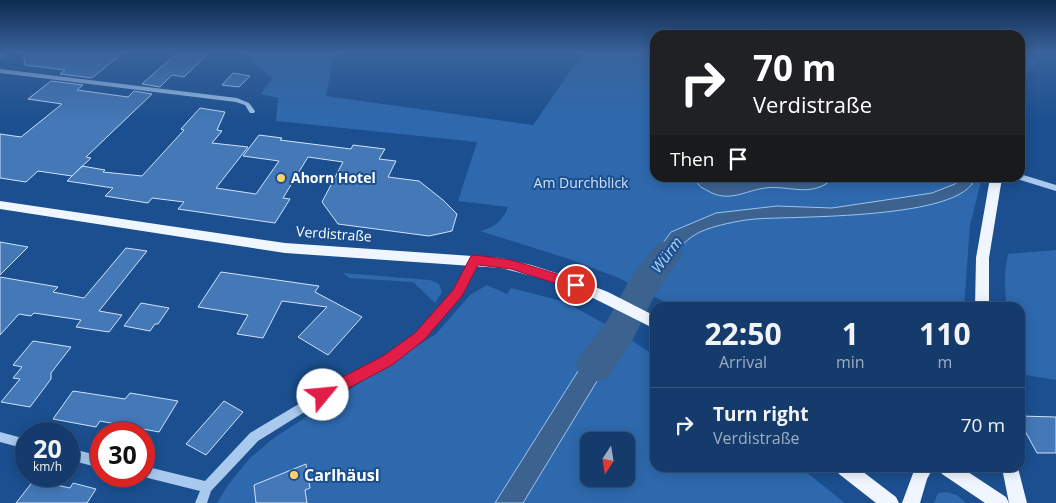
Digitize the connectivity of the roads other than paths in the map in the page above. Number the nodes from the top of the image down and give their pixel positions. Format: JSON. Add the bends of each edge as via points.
{"nodes":[{"id":1,"x":37,"y":75,"type":"edge"},
{"id":2,"x":252,"y":111,"type":"dead end"},
{"id":3,"x":1025,"y":179,"type":"edge"},
{"id":4,"x":995,"y":182,"type":"edge"},
{"id":5,"x":1056,"y":188,"type":"edge"},
{"id":6,"x":0,"y":205,"type":"edge"},
{"id":7,"x":475,"y":260,"type":"junction"},
{"id":8,"x":982,"y":302,"type":"edge"},
{"id":9,"x":650,"y":320,"type":"edge"},
{"id":10,"x":0,"y":437,"type":"edge"},
{"id":11,"x":15,"y":441,"type":"edge"},
{"id":12,"x":850,"y":472,"type":"edge"},
{"id":13,"x":922,"y":472,"type":"edge"},
{"id":14,"x":954,"y":472,"type":"edge"},
{"id":15,"x":1011,"y":472,"type":"edge"},
{"id":16,"x":155,"y":475,"type":"edge"},
{"id":17,"x":207,"y":487,"type":"junction"},
{"id":18,"x":201,"y":503,"type":"edge"},
{"id":19,"x":890,"y":503,"type":"edge"},
{"id":20,"x":911,"y":503,"type":"edge"},
{"id":21,"x":1000,"y":503,"type":"edge"},
{"id":22,"x":1018,"y":503,"type":"edge"}],
"edges":[{"from":1,"to":2,"type":"street","via":[[237,100]]},
{"from":3,"to":5,"type":"street"},
{"from":4,"to":8,"type":"main road","via":[[982,244]]},
{"from":6,"to":7,"type":"main road","name":"Verdistraße","via":[[286,248]]},
{"from":7,"to":9,"type":"main road","name":"Verdistraße","via":[[511,264],[542,273],[611,300]]},
{"from":7,"to":17,"type":"street","via":[[457,293],[419,336],[387,361],[254,437]]},
{"from":10,"to":11,"type":"street"},
{"from":12,"to":19,"type":"main road"},
{"from":13,"to":20,"type":"main road"},
{"from":14,"to":21,"type":"main road"},
{"from":15,"to":22,"type":"main road"},
{"from":16,"to":17,"type":"street"},
{"from":17,"to":18,"type":"street"}]}
